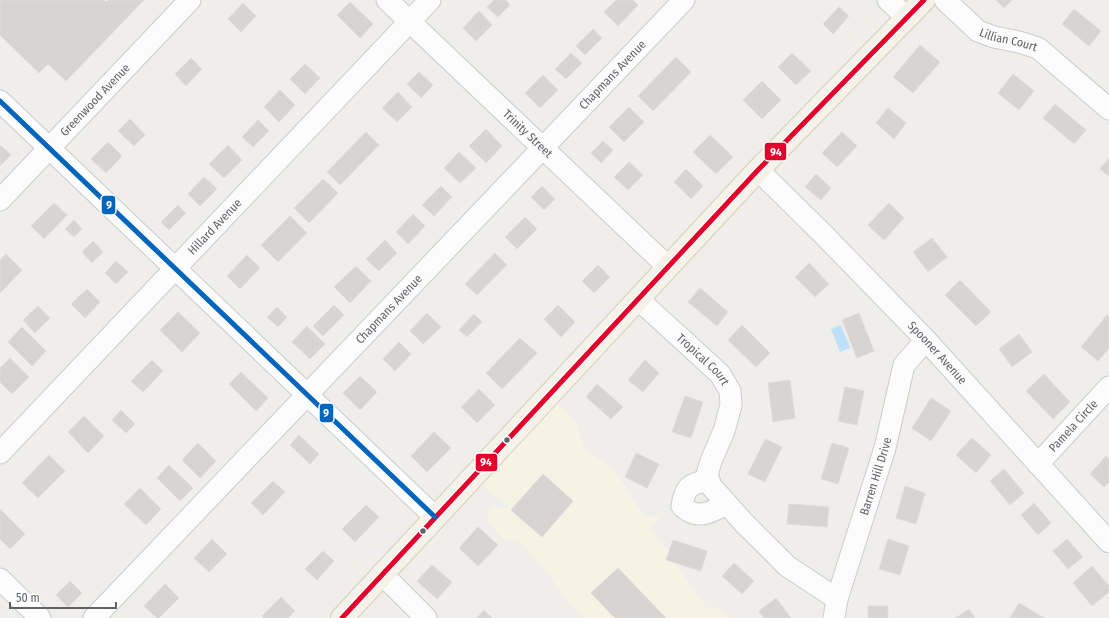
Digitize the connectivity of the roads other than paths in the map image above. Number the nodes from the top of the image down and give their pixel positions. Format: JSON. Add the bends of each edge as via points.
{"nodes":[{"id":1,"x":190,"y":0,"type":"edge"},
{"id":2,"x":387,"y":0,"type":"edge"},
{"id":3,"x":430,"y":0,"type":"edge"},
{"id":4,"x":684,"y":0,"type":"edge"},
{"id":5,"x":888,"y":0,"type":"edge"},
{"id":6,"x":924,"y":0,"type":"edge"},
{"id":7,"x":945,"y":0,"type":"edge"},
{"id":8,"x":907,"y":18,"type":"junction"},
{"id":9,"x":409,"y":21,"type":"junction"},
{"id":10,"x":0,"y":101,"type":"edge"},
{"id":11,"x":1109,"y":109,"type":"edge"},
{"id":12,"x":49,"y":148,"type":"junction"},
{"id":13,"x":543,"y":148,"type":"junction"},
{"id":14,"x":758,"y":170,"type":"junction"},
{"id":15,"x":0,"y":200,"type":"edge"},
{"id":16,"x":668,"y":266,"type":"junction"},
{"id":17,"x":175,"y":269,"type":"junction"},
{"id":18,"x":638,"y":299,"type":"junction"},
{"id":19,"x":926,"y":340,"type":"junction"},
{"id":20,"x":1109,"y":387,"type":"edge"},
{"id":21,"x":307,"y":395,"type":"junction"},
{"id":22,"x":0,"y":453,"type":"edge"},
{"id":23,"x":1038,"y":464,"type":"junction"},
{"id":24,"x":709,"y":480,"type":"junction"},
{"id":25,"x":727,"y":504,"type":"junction"},
{"id":26,"x":435,"y":517,"type":"junction"},
{"id":27,"x":1109,"y":542,"type":"edge"},
{"id":28,"x":382,"y":574,"type":"junction"},
{"id":29,"x":0,"y":579,"type":"edge"},
{"id":30,"x":835,"y":608,"type":"edge"},
{"id":31,"x":40,"y":618,"type":"edge"},
{"id":32,"x":94,"y":618,"type":"edge"},
{"id":33,"x":342,"y":618,"type":"edge"},
{"id":34,"x":426,"y":618,"type":"edge"}],
"edges":[{"from":1,"to":12,"type":"street","name":"Greenwood Avenue"},
{"from":2,"to":9,"type":"street","name":"Trinity Street"},
{"from":3,"to":9,"type":"street","name":"Hillard Avenue"},
{"from":4,"to":13,"type":"street","name":"Chapmans Avenue"},
{"from":5,"to":8,"type":"street"},
{"from":6,"to":8,"type":"main road"},
{"from":7,"to":11,"type":"street","name":"Lillian Court","via":[[978,31],[994,38],[1038,48]]},
{"from":8,"to":14,"type":"main road"},
{"from":9,"to":13,"type":"street","name":"Trinity Street"},
{"from":9,"to":17,"type":"street","name":"Hillard Avenue"},
{"from":10,"to":12,"type":"street"},
{"from":12,"to":15,"type":"street","name":"Greenwood Avenue"},
{"from":12,"to":17,"type":"street"},
{"from":13,"to":16,"type":"street","name":"Trinity Street"},
{"from":13,"to":21,"type":"street","name":"Chapmans Avenue"},
{"from":14,"to":16,"type":"main road"},
{"from":14,"to":19,"type":"street","name":"Spooner Avenue"},
{"from":16,"to":18,"type":"main road"},
{"from":17,"to":21,"type":"street"},
{"from":17,"to":22,"type":"street","name":"Hillard Avenue"},
{"from":18,"to":24,"type":"street","name":"Tropical Court","via":[[720,374],[730,391],[731,405],[724,431],[711,461],[707,475]]},
{"from":18,"to":26,"type":"main road"},
{"from":19,"to":23,"type":"street","name":"Spooner Avenue"},
{"from":19,"to":30,"type":"street","name":"Barren Hill Drive","via":[[904,365],[885,448]]},
{"from":20,"to":23,"type":"street","name":"Pamela Circle"},
{"from":21,"to":26,"type":"street"},
{"from":21,"to":32,"type":"street","name":"Chapmans Avenue"},
{"from":23,"to":27,"type":"street","name":"Spooner Avenue"},
{"from":24,"to":25,"type":"street"},
{"from":24,"to":25,"type":"street","via":[[695,483],[684,494],[682,506],[689,512],[702,515]]},
{"from":25,"to":30,"type":"street","via":[[788,566]]},
{"from":26,"to":28,"type":"main road"},
{"from":28,"to":33,"type":"main road"},
{"from":28,"to":34,"type":"street"},
{"from":29,"to":31,"type":"street"}]}
